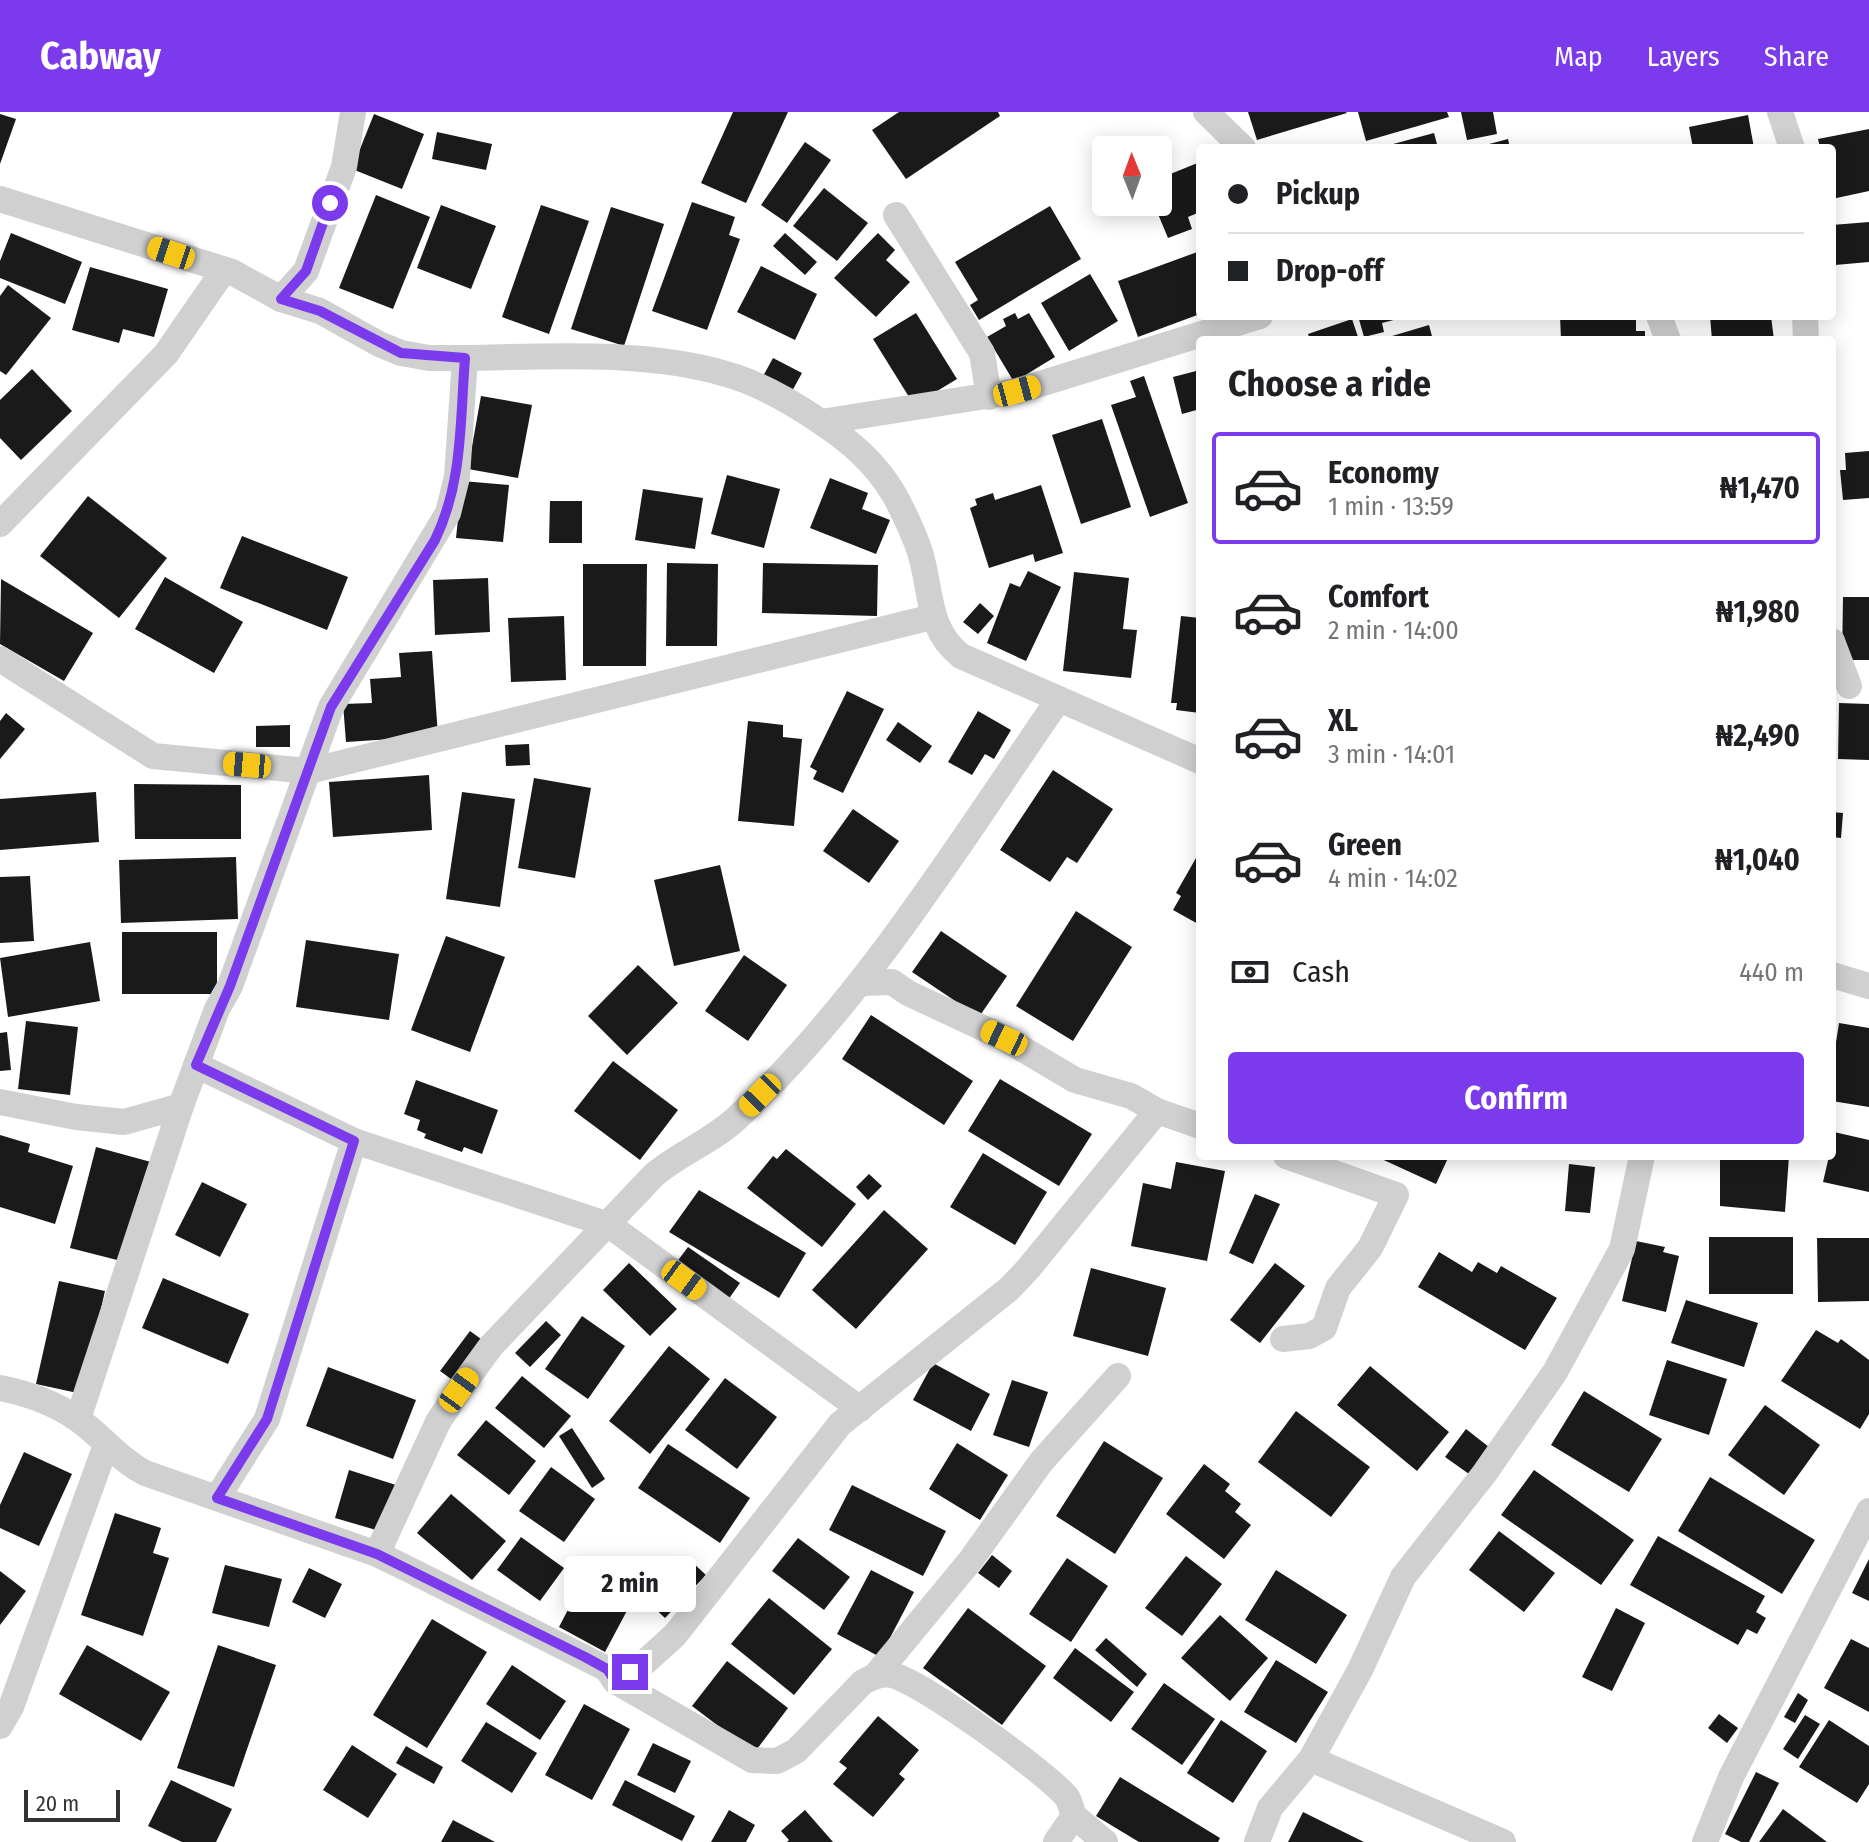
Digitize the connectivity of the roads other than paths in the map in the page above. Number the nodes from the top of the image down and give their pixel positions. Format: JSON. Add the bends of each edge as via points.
{"nodes":[{"id":1,"x":353,"y":112,"type":"edge"},
{"id":2,"x":1206,"y":112,"type":"edge"},
{"id":3,"x":1780,"y":112,"type":"edge"},
{"id":4,"x":1239,"y":144,"type":"edge"},
{"id":5,"x":1791,"y":144,"type":"edge"},
{"id":6,"x":0,"y":199,"type":"edge"},
{"id":7,"x":896,"y":215,"type":"dead end"},
{"id":8,"x":224,"y":270,"type":"junction"},
{"id":9,"x":281,"y":299,"type":"junction"},
{"id":10,"x":1248,"y":320,"type":"edge"},
{"id":11,"x":1198,"y":336,"type":"edge"},
{"id":12,"x":1196,"y":337,"type":"edge"},
{"id":13,"x":465,"y":358,"type":"junction"},
{"id":14,"x":989,"y":397,"type":"junction"},
{"id":15,"x":821,"y":422,"type":"junction"},
{"id":16,"x":0,"y":524,"type":"edge"},
{"id":17,"x":932,"y":617,"type":"junction"},
{"id":18,"x":1836,"y":651,"type":"edge"},
{"id":19,"x":0,"y":659,"type":"edge"},
{"id":20,"x":1850,"y":686,"type":"edge"},
{"id":21,"x":1059,"y":699,"type":"junction"},
{"id":22,"x":1196,"y":759,"type":"edge"},
{"id":23,"x":309,"y":771,"type":"junction"},
{"id":24,"x":1836,"y":976,"type":"edge"},
{"id":25,"x":862,"y":983,"type":"junction"},
{"id":26,"x":1869,"y":986,"type":"edge"},
{"id":27,"x":196,"y":1065,"type":"junction"},
{"id":28,"x":0,"y":1102,"type":"edge"},
{"id":29,"x":181,"y":1106,"type":"junction"},
{"id":30,"x":1157,"y":1111,"type":"junction"},
{"id":31,"x":1196,"y":1125,"type":"edge"},
{"id":32,"x":354,"y":1141,"type":"junction"},
{"id":33,"x":1297,"y":1160,"type":"edge"},
{"id":34,"x":1641,"y":1160,"type":"edge"},
{"id":35,"x":609,"y":1225,"type":"junction"},
{"id":36,"x":1283,"y":1339,"type":"dead end"},
{"id":37,"x":1118,"y":1376,"type":"dead end"},
{"id":38,"x":0,"y":1388,"type":"edge"},
{"id":39,"x":860,"y":1409,"type":"junction"},
{"id":40,"x":78,"y":1419,"type":"junction"},
{"id":41,"x":106,"y":1445,"type":"junction"},
{"id":42,"x":217,"y":1498,"type":"junction"},
{"id":43,"x":1869,"y":1511,"type":"edge"},
{"id":44,"x":377,"y":1554,"type":"junction"},
{"id":45,"x":876,"y":1675,"type":"junction"},
{"id":46,"x":615,"y":1681,"type":"junction"},
{"id":47,"x":0,"y":1726,"type":"edge"},
{"id":48,"x":1311,"y":1759,"type":"junction"},
{"id":49,"x":1074,"y":1816,"type":"junction"},
{"id":50,"x":1056,"y":1842,"type":"edge"},
{"id":51,"x":1105,"y":1842,"type":"edge"},
{"id":52,"x":1257,"y":1842,"type":"edge"},
{"id":53,"x":1503,"y":1842,"type":"edge"},
{"id":54,"x":1705,"y":1842,"type":"edge"}],
"edges":[{"from":1,"to":9,"type":"street","via":[[344,167],[306,271]]},
{"from":2,"to":4,"type":"street"},
{"from":3,"to":5,"type":"street"},
{"from":6,"to":8,"type":"street"},
{"from":7,"to":14,"type":"street","via":[[982,353]]},
{"from":8,"to":9,"type":"street"},
{"from":8,"to":16,"type":"street","via":[[166,354]]},
{"from":9,"to":13,"type":"street","via":[[320,311],[401,353]]},
{"from":10,"to":11,"type":"street"},
{"from":12,"to":14,"type":"street"},
{"from":13,"to":15,"type":"street","via":[[628,360],[704,368],[753,383]]},
{"from":13,"to":23,"type":"street","via":[[457,477],[448,513],[331,707]]},
{"from":14,"to":15,"type":"street"},
{"from":15,"to":17,"type":"street","via":[[870,459],[896,497],[920,552]]},
{"from":17,"to":21,"type":"street","via":[[944,643],[961,656]]},
{"from":17,"to":23,"type":"street"},
{"from":18,"to":20,"type":"street"},
{"from":19,"to":23,"type":"street","via":[[153,756]]},
{"from":21,"to":22,"type":"street"},
{"from":21,"to":25,"type":"street"},
{"from":23,"to":27,"type":"street"},
{"from":24,"to":26,"type":"street"},
{"from":25,"to":30,"type":"street","via":[[892,982],[1075,1080],[1131,1096]]},
{"from":25,"to":35,"type":"street","via":[[739,1117],[654,1175]]},
{"from":27,"to":29,"type":"street"},
{"from":27,"to":32,"type":"street"},
{"from":28,"to":29,"type":"street","via":[[124,1122]]},
{"from":29,"to":40,"type":"street"},
{"from":30,"to":31,"type":"street"},
{"from":30,"to":39,"type":"street","via":[[1009,1289]]},
{"from":32,"to":35,"type":"street"},
{"from":32,"to":42,"type":"street","via":[[267,1419]]},
{"from":33,"to":36,"type":"street","via":[[1396,1195],[1370,1248],[1338,1288],[1324,1328],[1315,1335]]},
{"from":34,"to":48,"type":"street","via":[[1622,1249],[1593,1304],[1555,1372],[1403,1577]]},
{"from":35,"to":39,"type":"street"},
{"from":35,"to":44,"type":"street","via":[[491,1346],[459,1390],[438,1422]]},
{"from":37,"to":45,"type":"street","via":[[1041,1462],[970,1561]]},
{"from":38,"to":40,"type":"street","via":[[50,1403]]},
{"from":39,"to":46,"type":"street","via":[[840,1424],[675,1635]]},
{"from":40,"to":41,"type":"street"},
{"from":41,"to":42,"type":"street","via":[[145,1473]]},
{"from":41,"to":47,"type":"street"},
{"from":42,"to":44,"type":"street"},
{"from":43,"to":54,"type":"street","via":[[1731,1777]]},
{"from":44,"to":46,"type":"street","via":[[585,1657],[607,1669]]},
{"from":45,"to":46,"type":"street","via":[[796,1751],[777,1761],[752,1760],[731,1750]]},
{"from":45,"to":49,"type":"street","via":[[913,1684],[995,1740],[1067,1796]]},
{"from":48,"to":52,"type":"street","via":[[1270,1808]]},
{"from":48,"to":53,"type":"street"},
{"from":49,"to":50,"type":"street"},
{"from":49,"to":51,"type":"street"}]}
